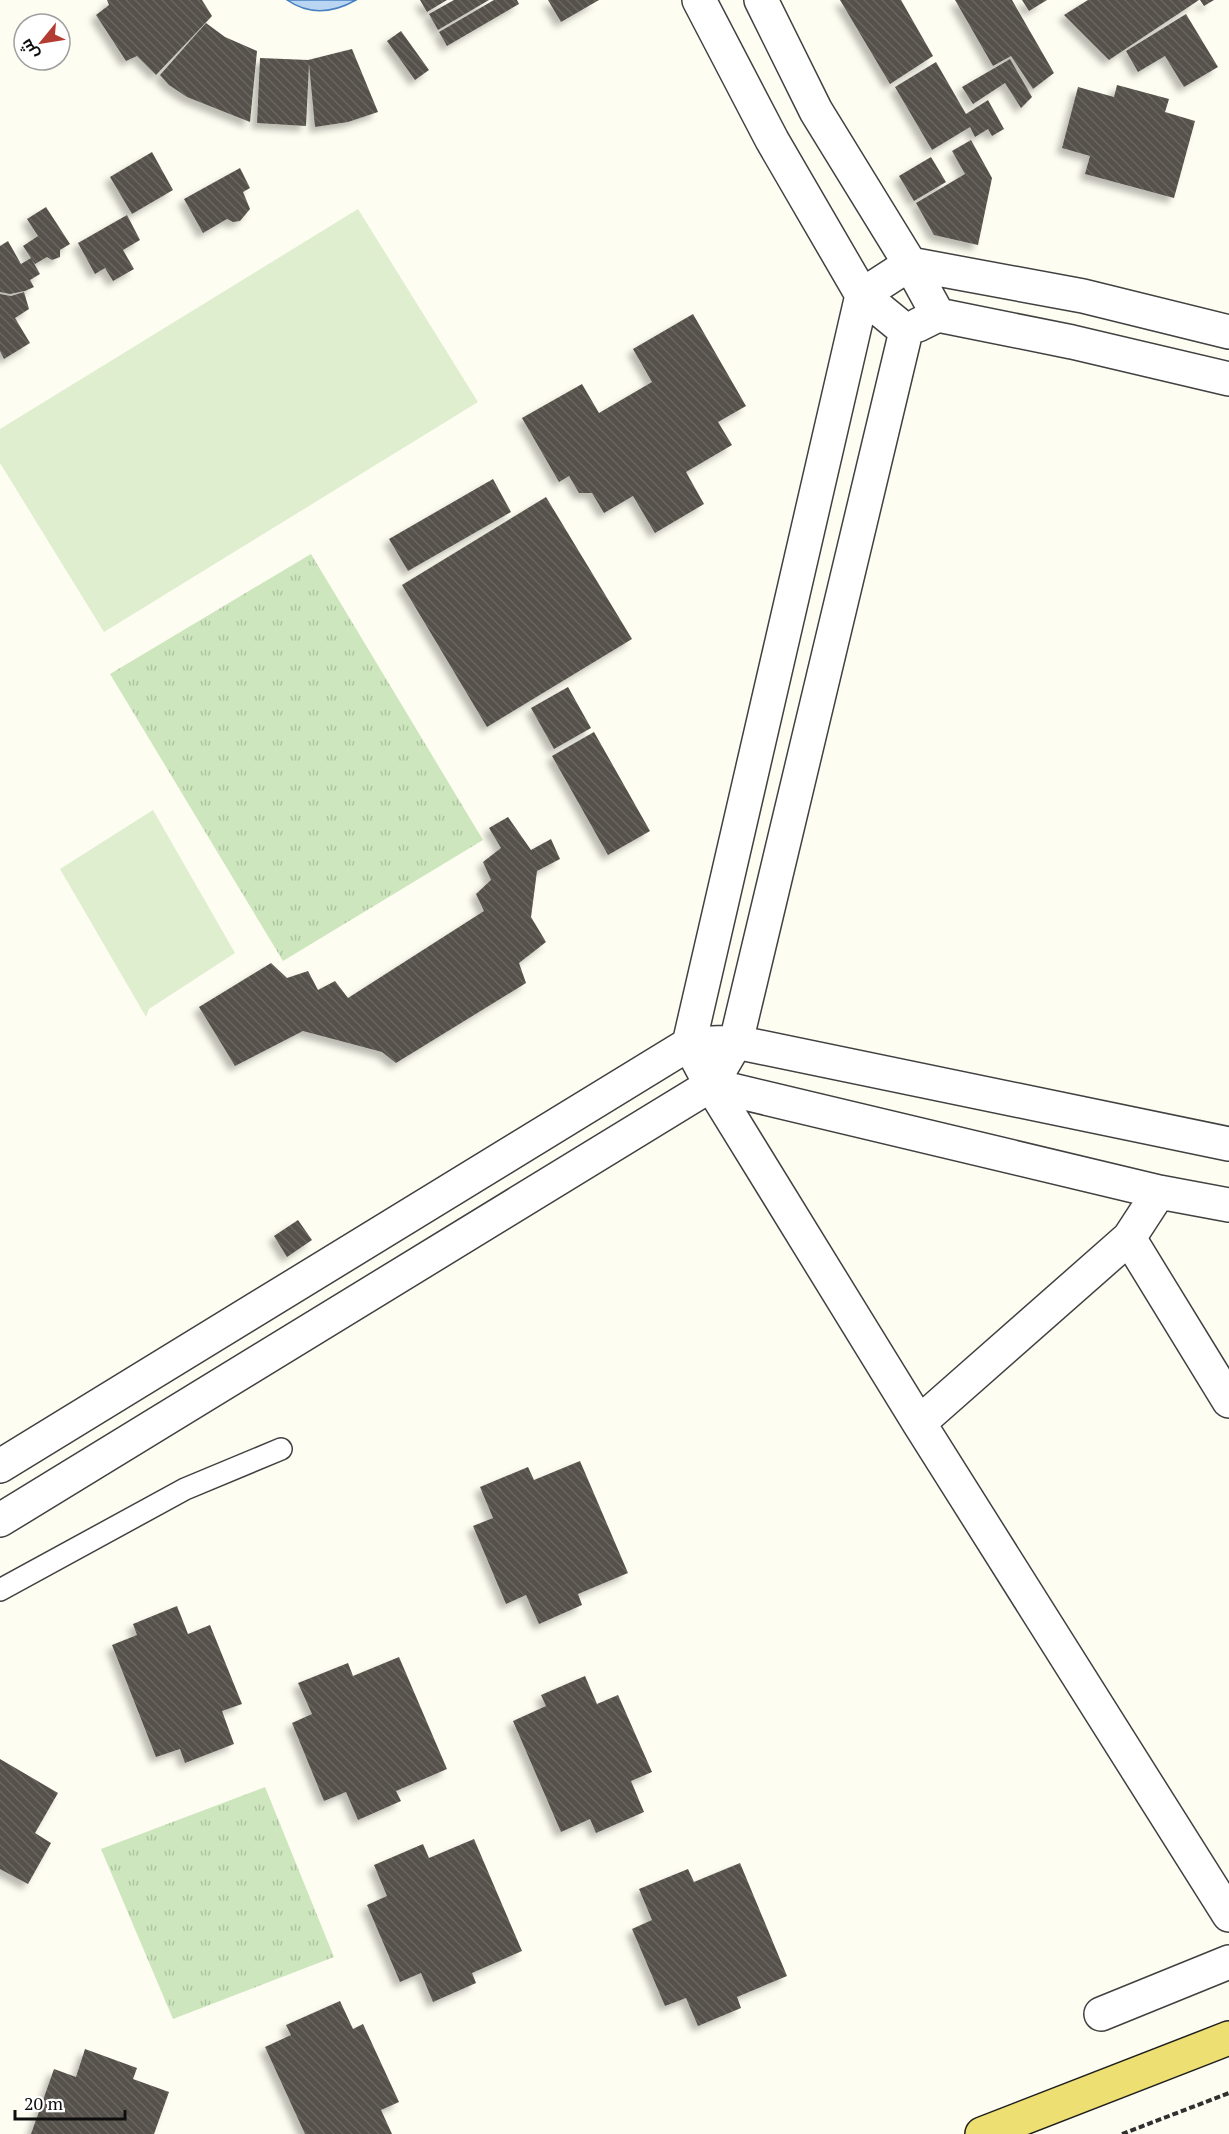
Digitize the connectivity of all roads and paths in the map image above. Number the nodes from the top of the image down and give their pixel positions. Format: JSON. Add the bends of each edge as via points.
{"nodes":[{"id":1,"x":699,"y":0,"type":"edge"},
{"id":2,"x":761,"y":0,"type":"edge"},
{"id":3,"x":910,"y":264,"type":"junction"},
{"id":4,"x":862,"y":295,"type":"junction"},
{"id":5,"x":938,"y":315,"type":"junction"},
{"id":6,"x":906,"y":331,"type":"junction"},
{"id":7,"x":1229,"y":332,"type":"edge"},
{"id":8,"x":1229,"y":379,"type":"edge"},
{"id":9,"x":736,"y":1042,"type":"junction"},
{"id":10,"x":689,"y":1044,"type":"junction"},
{"id":11,"x":711,"y":1085,"type":"junction"},
{"id":12,"x":1229,"y":1144,"type":"edge"},
{"id":13,"x":1159,"y":1192,"type":"junction"},
{"id":14,"x":1229,"y":1205,"type":"edge"},
{"id":15,"x":1130,"y":1238,"type":"junction"},
{"id":16,"x":1229,"y":1401,"type":"edge"},
{"id":17,"x":919,"y":1423,"type":"junction"},
{"id":18,"x":281,"y":1449,"type":"dead end"},
{"id":19,"x":0,"y":1466,"type":"edge"},
{"id":20,"x":0,"y":1520,"type":"edge"},
{"id":21,"x":0,"y":1590,"type":"edge"},
{"id":22,"x":1229,"y":1915,"type":"edge"},
{"id":23,"x":1229,"y":1962,"type":"edge"},
{"id":24,"x":1101,"y":2014,"type":"dead end"},
{"id":25,"x":1229,"y":2038,"type":"edge"},
{"id":26,"x":1229,"y":2093,"type":"edge"},
{"id":27,"x":982,"y":2134,"type":"edge"},
{"id":28,"x":1122,"y":2134,"type":"edge"}],
"edges":[{"from":1,"to":4,"type":"street","via":[[772,140]]},
{"from":2,"to":3,"type":"street","via":[[816,111]]},
{"from":3,"to":4,"type":"street"},
{"from":3,"to":5,"type":"street"},
{"from":3,"to":7,"type":"street","via":[[1083,296]]},
{"from":4,"to":6,"type":"street"},
{"from":4,"to":10,"type":"street"},
{"from":5,"to":6,"type":"street"},
{"from":5,"to":8,"type":"street"},
{"from":6,"to":9,"type":"street"},
{"from":9,"to":10,"type":"street"},
{"from":9,"to":11,"type":"street"},
{"from":9,"to":12,"type":"street"},
{"from":10,"to":11,"type":"street"},
{"from":10,"to":19,"type":"street"},
{"from":11,"to":13,"type":"street"},
{"from":11,"to":17,"type":"street"},
{"from":11,"to":20,"type":"street"},
{"from":13,"to":14,"type":"street"},
{"from":13,"to":15,"type":"street"},
{"from":15,"to":16,"type":"street"},
{"from":15,"to":17,"type":"street"},
{"from":17,"to":22,"type":"street"},
{"from":18,"to":21,"type":"lane","via":[[185,1489]]},
{"from":23,"to":24,"type":"street"},
{"from":25,"to":27,"type":"main road"},
{"from":26,"to":28,"type":"path"}]}
